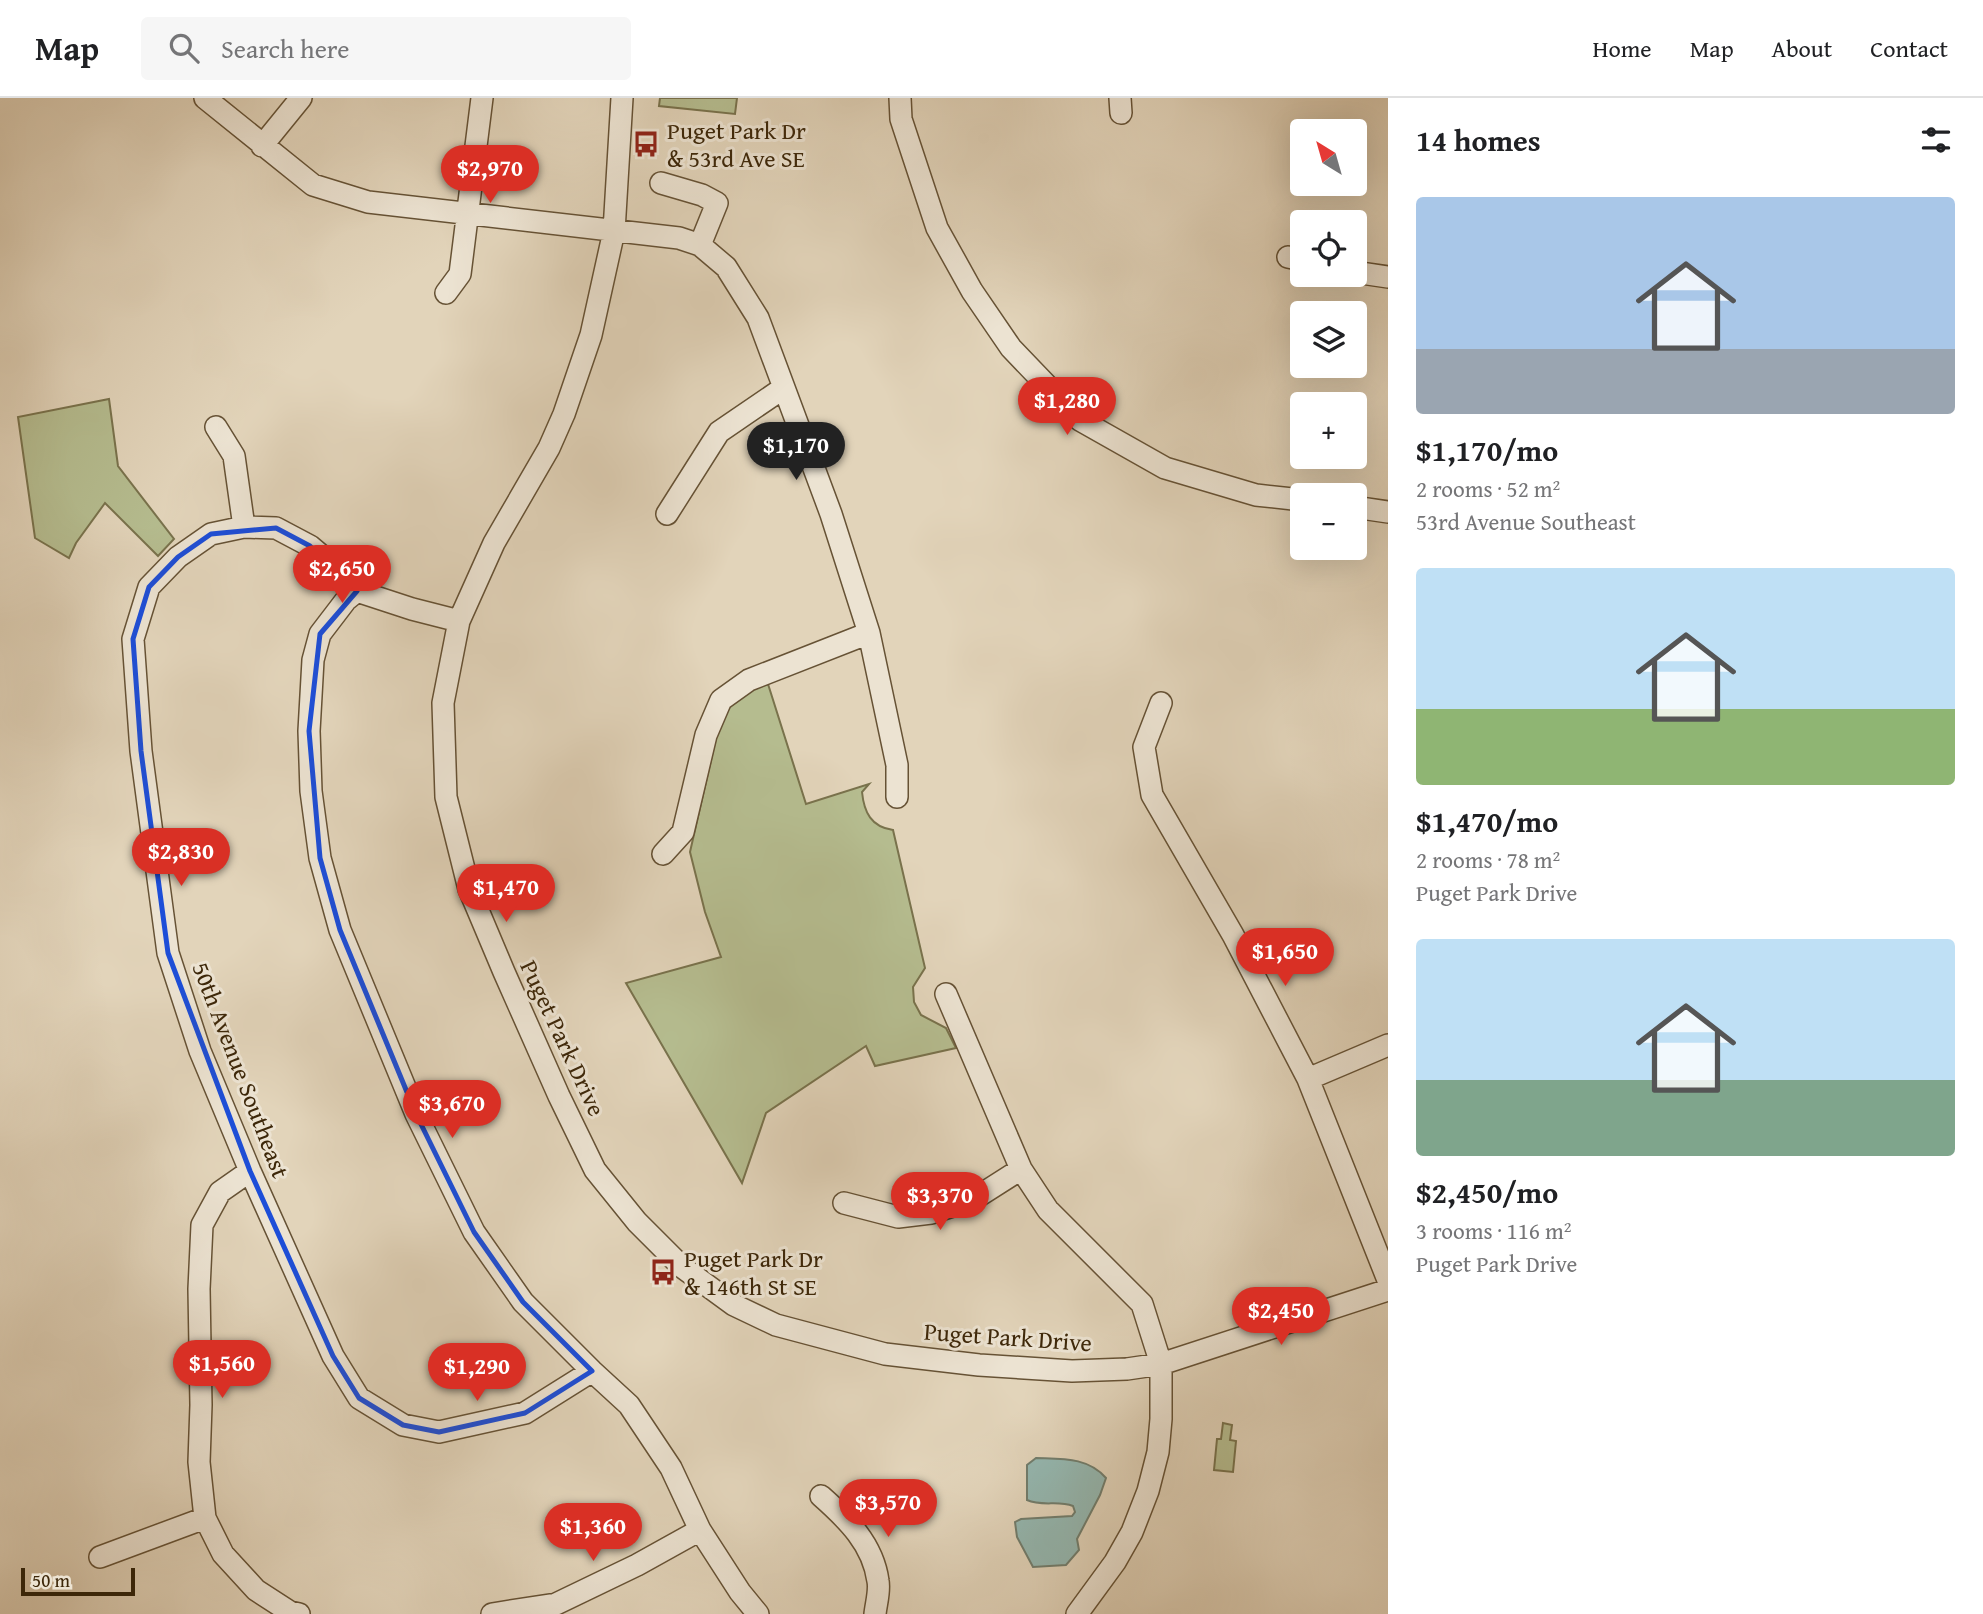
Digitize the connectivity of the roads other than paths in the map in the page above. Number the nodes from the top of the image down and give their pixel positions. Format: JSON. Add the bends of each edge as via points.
{"nodes":[{"id":1,"x":205,"y":98,"type":"edge"},
{"id":2,"x":301,"y":98,"type":"edge"},
{"id":3,"x":482,"y":98,"type":"edge"},
{"id":4,"x":622,"y":98,"type":"edge"},
{"id":5,"x":900,"y":98,"type":"edge"},
{"id":6,"x":262,"y":146,"type":"junction"},
{"id":7,"x":661,"y":183,"type":"dead end"},
{"id":8,"x":468,"y":214,"type":"junction"},
{"id":9,"x":614,"y":231,"type":"junction"},
{"id":10,"x":700,"y":245,"type":"junction"},
{"id":11,"x":1367,"y":274,"type":"edge"},
{"id":12,"x":1388,"y":277,"type":"edge"},
{"id":13,"x":446,"y":293,"type":"dead end"},
{"id":14,"x":782,"y":389,"type":"junction"},
{"id":15,"x":216,"y":427,"type":"dead end"},
{"id":16,"x":1290,"y":499,"type":"edge"},
{"id":17,"x":1367,"y":509,"type":"edge"},
{"id":18,"x":1388,"y":512,"type":"edge"},
{"id":19,"x":667,"y":514,"type":"dead end"},
{"id":20,"x":244,"y":527,"type":"junction"},
{"id":21,"x":357,"y":591,"type":"junction"},
{"id":22,"x":459,"y":621,"type":"junction"},
{"id":23,"x":869,"y":633,"type":"junction"},
{"id":24,"x":1161,"y":703,"type":"dead end"},
{"id":25,"x":897,"y":797,"type":"dead end"},
{"id":26,"x":663,"y":854,"type":"dead end"},
{"id":27,"x":946,"y":994,"type":"dead end"},
{"id":28,"x":1388,"y":1045,"type":"edge"},
{"id":29,"x":1308,"y":1079,"type":"junction"},
{"id":30,"x":1021,"y":1169,"type":"junction"},
{"id":31,"x":250,"y":1171,"type":"junction"},
{"id":32,"x":844,"y":1203,"type":"dead end"},
{"id":33,"x":1388,"y":1280,"type":"edge"},
{"id":34,"x":1388,"y":1290,"type":"edge"},
{"id":35,"x":1161,"y":1364,"type":"junction"},
{"id":36,"x":592,"y":1371,"type":"junction"},
{"id":37,"x":821,"y":1496,"type":"dead end"},
{"id":38,"x":205,"y":1518,"type":"junction"},
{"id":39,"x":700,"y":1530,"type":"junction"},
{"id":40,"x":100,"y":1557,"type":"dead end"},
{"id":41,"x":299,"y":1614,"type":"edge"},
{"id":42,"x":492,"y":1614,"type":"edge"},
{"id":43,"x":758,"y":1614,"type":"edge"},
{"id":44,"x":875,"y":1614,"type":"edge"},
{"id":45,"x":1077,"y":1614,"type":"edge"}],
"edges":[{"from":1,"to":6,"type":"street"},
{"from":2,"to":6,"type":"street"},
{"from":3,"to":8,"type":"street"},
{"from":4,"to":9,"type":"street","name":"Puget Park Drive"},
{"from":5,"to":16,"type":"street","via":[[901,119],[937,228],[972,291],[1011,348],[1080,420],[1166,468],[1256,495]]},
{"from":6,"to":8,"type":"street","via":[[313,185],[368,202]]},
{"from":7,"to":10,"type":"street","via":[[717,203]]},
{"from":8,"to":9,"type":"street"},
{"from":8,"to":13,"type":"street","via":[[460,274]]},
{"from":9,"to":10,"type":"street","via":[[679,238]]},
{"from":9,"to":22,"type":"street","name":"Puget Park Drive","via":[[591,334],[564,414],[494,543]]},
{"from":10,"to":14,"type":"street","via":[[726,267],[758,318]]},
{"from":11,"to":12,"type":"street"},
{"from":14,"to":19,"type":"street","via":[[719,432]]},
{"from":14,"to":23,"type":"street","via":[[831,514]]},
{"from":15,"to":20,"type":"street","via":[[234,456]]},
{"from":17,"to":18,"type":"street"},
{"from":20,"to":21,"type":"street","name":"50th Avenue Southeast","via":[[276,528],[310,546]]},
{"from":20,"to":31,"type":"street","name":"50th Avenue Southeast","via":[[211,534],[178,557],[149,587],[133,639],[141,751],[168,953],[200,1051]]},
{"from":21,"to":22,"type":"street"},
{"from":21,"to":36,"type":"street","via":[[320,634],[313,660],[309,732],[320,858],[340,930],[416,1114],[474,1232],[523,1301]]},
{"from":22,"to":35,"type":"street","name":"Puget Park Drive","via":[[443,702],[446,797],[469,889],[595,1170],[638,1222],[682,1267],[734,1305],[776,1325],[885,1354],[979,1365],[1072,1371]]},
{"from":23,"to":25,"type":"street","via":[[897,765]]},
{"from":23,"to":26,"type":"street","via":[[749,680],[720,701],[706,735],[683,832]]},
{"from":24,"to":29,"type":"street","via":[[1144,747],[1152,795],[1233,935]]},
{"from":27,"to":30,"type":"street"},
{"from":28,"to":29,"type":"street"},
{"from":29,"to":33,"type":"street"},
{"from":30,"to":32,"type":"street","via":[[974,1199],[931,1213],[898,1217]]},
{"from":30,"to":35,"type":"street","via":[[1048,1210],[1142,1304]]},
{"from":31,"to":36,"type":"street","name":"50th Avenue Southeast","via":[[332,1356],[359,1398],[402,1425],[439,1432],[525,1413]]},
{"from":31,"to":38,"type":"street","via":[[220,1192],[202,1225],[199,1462]]},
{"from":34,"to":35,"type":"street","name":"Puget Park Drive"},
{"from":35,"to":45,"type":"street","via":[[1158,1451],[1148,1491],[1115,1562]]},
{"from":36,"to":39,"type":"street","via":[[629,1405],[671,1468]]},
{"from":37,"to":44,"type":"street","via":[[868,1546],[879,1582]]},
{"from":38,"to":40,"type":"street"},
{"from":38,"to":41,"type":"street","via":[[223,1554],[256,1590]]},
{"from":39,"to":42,"type":"street","via":[[556,1604]]},
{"from":39,"to":43,"type":"street"}]}
